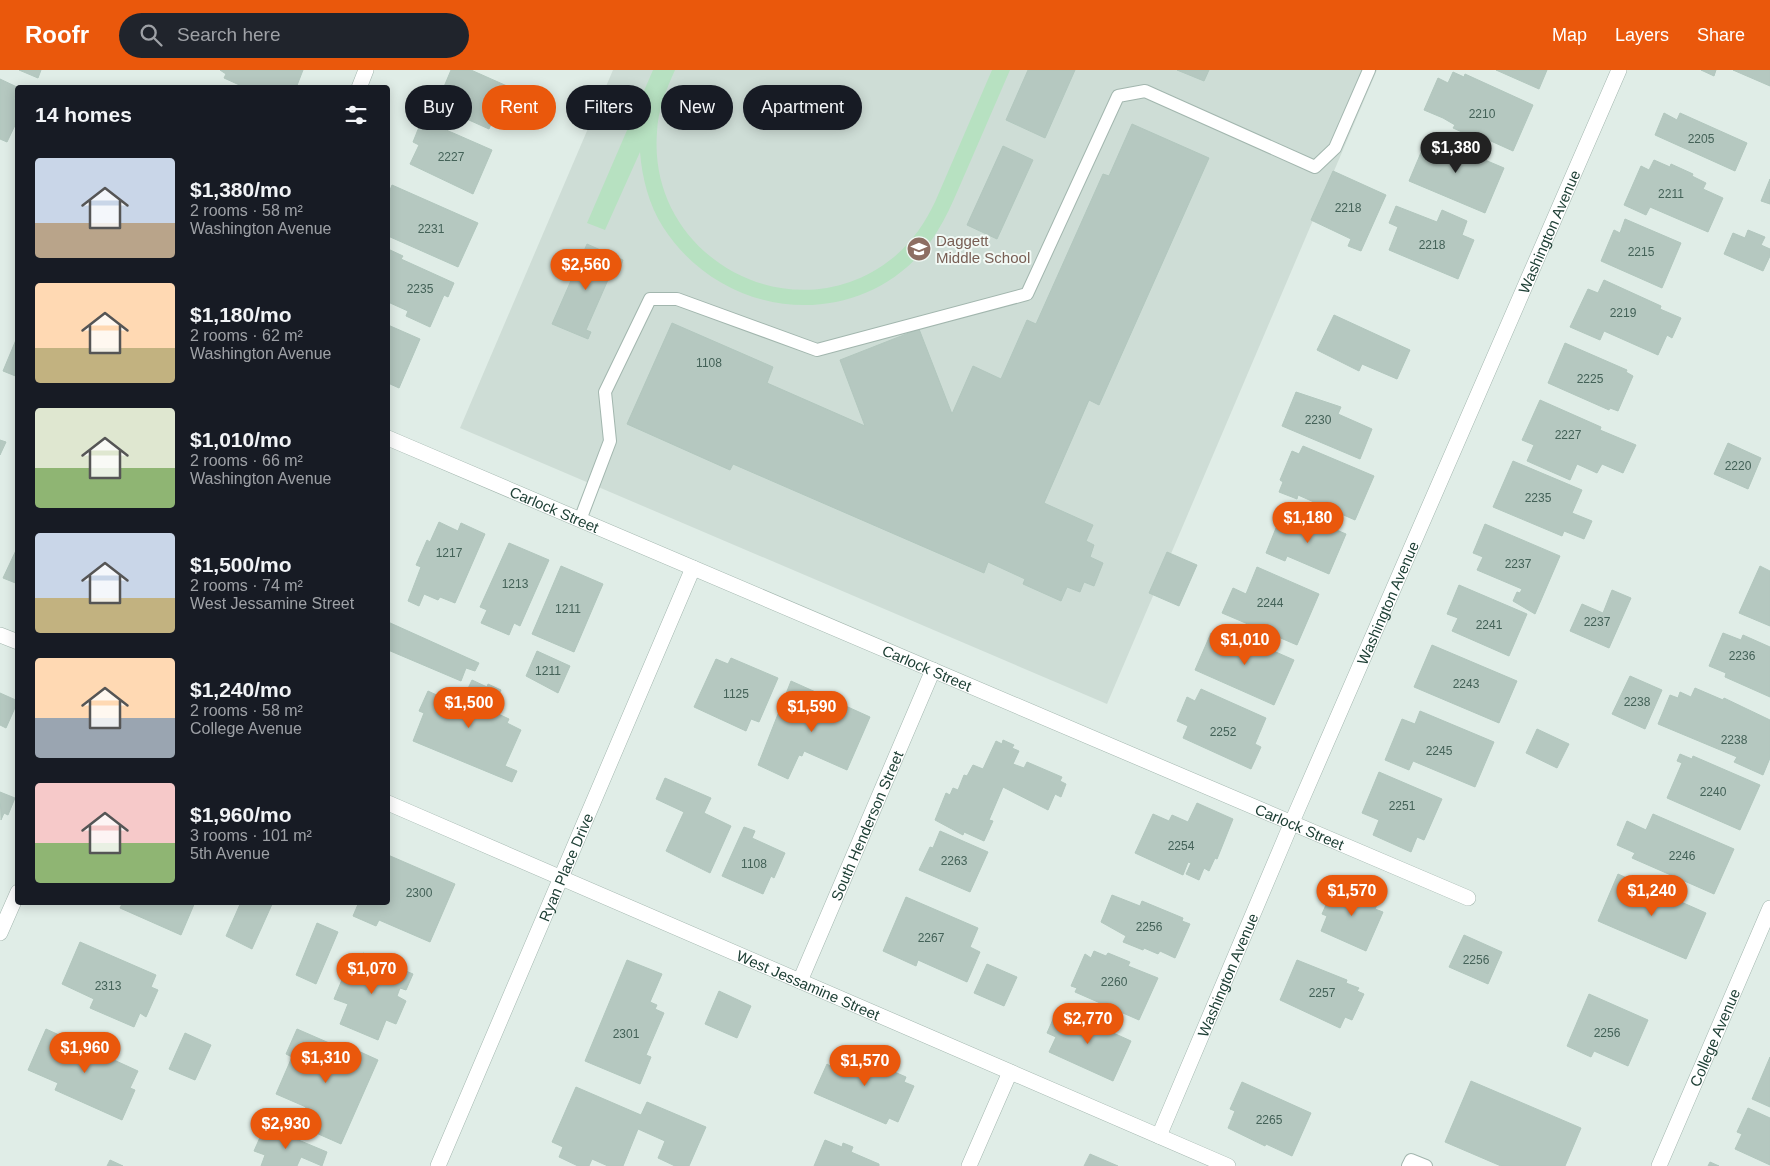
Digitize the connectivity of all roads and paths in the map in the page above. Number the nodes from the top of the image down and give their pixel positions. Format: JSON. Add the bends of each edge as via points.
{"nodes":[{"id":1,"x":366,"y":70,"type":"edge"},
{"id":2,"x":1369,"y":70,"type":"edge"},
{"id":3,"x":1619,"y":70,"type":"edge"},
{"id":4,"x":360,"y":85,"type":"edge"},
{"id":5,"x":390,"y":439,"type":"edge"},
{"id":6,"x":580,"y":520,"type":"junction"},
{"id":7,"x":693,"y":568,"type":"junction"},
{"id":8,"x":0,"y":635,"type":"edge"},
{"id":9,"x":15,"y":641,"type":"edge"},
{"id":10,"x":933,"y":670,"type":"junction"},
{"id":11,"x":390,"y":804,"type":"edge"},
{"id":12,"x":1292,"y":822,"type":"junction"},
{"id":13,"x":562,"y":878,"type":"junction"},
{"id":14,"x":1468,"y":898,"type":"dead end"},
{"id":15,"x":15,"y":899,"type":"edge"},
{"id":16,"x":1770,"y":908,"type":"edge"},
{"id":17,"x":0,"y":933,"type":"edge"},
{"id":18,"x":800,"y":981,"type":"junction"},
{"id":19,"x":1010,"y":1072,"type":"junction"},
{"id":20,"x":1159,"y":1136,"type":"junction"},
{"id":21,"x":438,"y":1166,"type":"edge"},
{"id":22,"x":969,"y":1166,"type":"edge"},
{"id":23,"x":1228,"y":1166,"type":"edge"},
{"id":24,"x":1408,"y":1166,"type":"edge"},
{"id":25,"x":1426,"y":1166,"type":"edge"},
{"id":26,"x":1659,"y":1166,"type":"edge"}],
"edges":[{"from":1,"to":4,"type":"street"},
{"from":2,"to":6,"type":"lane","via":[[1335,148],[1315,167],[1145,91],[1118,96],[1027,294],[818,350],[677,299],[650,299],[605,392],[610,441]]},
{"from":3,"to":12,"type":"street","name":"Washington Avenue"},
{"from":5,"to":6,"type":"street","name":"Carlock Street"},
{"from":6,"to":7,"type":"street","name":"Carlock Street"},
{"from":7,"to":10,"type":"street","name":"Carlock Street"},
{"from":7,"to":13,"type":"street","name":"Ryan Place Drive"},
{"from":8,"to":9,"type":"street"},
{"from":10,"to":12,"type":"street","name":"Carlock Street"},
{"from":10,"to":18,"type":"street","name":"South Henderson Street"},
{"from":11,"to":13,"type":"street","name":"West Jessamine Street"},
{"from":12,"to":14,"type":"street","name":"Carlock Street"},
{"from":12,"to":20,"type":"street","name":"Washington Avenue"},
{"from":13,"to":18,"type":"street","name":"West Jessamine Street"},
{"from":13,"to":21,"type":"street","name":"Ryan Place Drive"},
{"from":15,"to":17,"type":"street"},
{"from":16,"to":26,"type":"street","name":"College Avenue"},
{"from":18,"to":19,"type":"street","name":"West Jessamine Street"},
{"from":19,"to":20,"type":"street","name":"West Jessamine Street"},
{"from":19,"to":22,"type":"street"},
{"from":20,"to":23,"type":"street","name":"West Jessamine Street"},
{"from":24,"to":25,"type":"lane","via":[[1411,1160]]}]}
